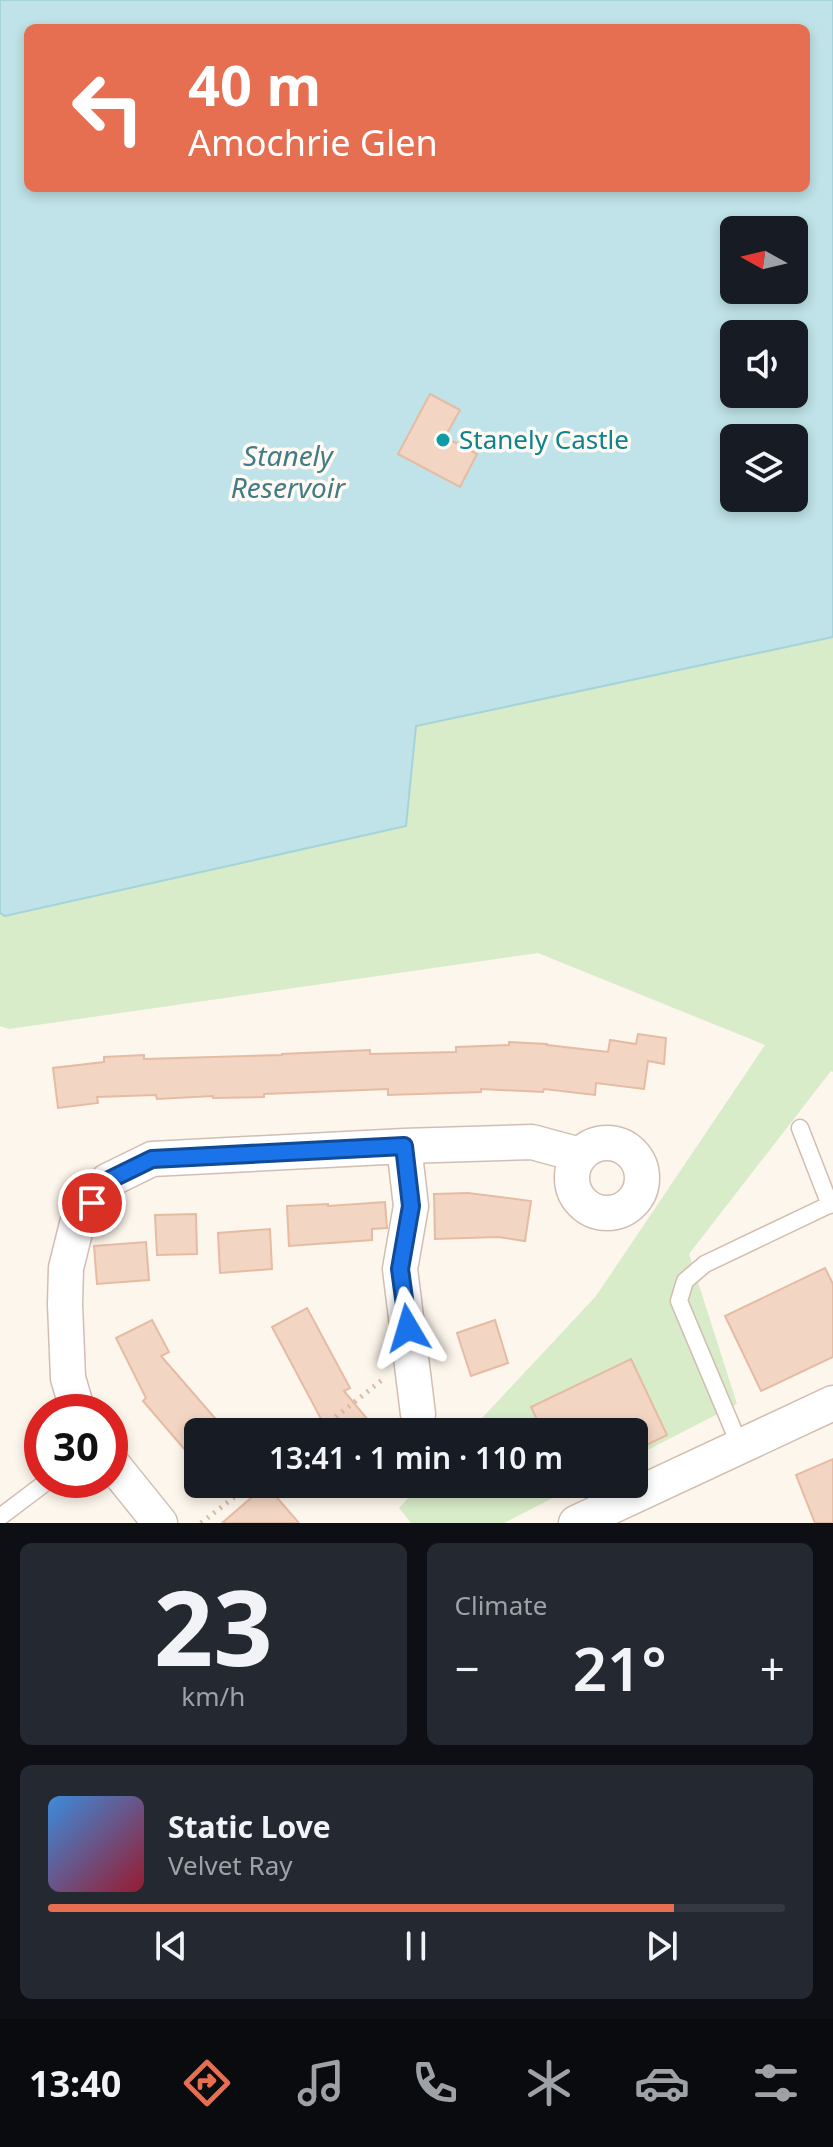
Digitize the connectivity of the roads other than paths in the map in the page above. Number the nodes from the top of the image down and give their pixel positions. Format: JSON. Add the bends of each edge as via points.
{"nodes":[{"id":1,"x":800,"y":1128,"type":"dead end"},
{"id":2,"x":404,"y":1146,"type":"junction"},
{"id":3,"x":580,"y":1155,"type":"dead end"},
{"id":4,"x":831,"y":1204,"type":"edge"},
{"id":5,"x":73,"y":1394,"type":"edge"},
{"id":6,"x":833,"y":1403,"type":"edge"},
{"id":7,"x":418,"y":1414,"type":"dead end"},
{"id":8,"x":740,"y":1446,"type":"junction"},
{"id":9,"x":128,"y":1483,"type":"edge"},
{"id":10,"x":25,"y":1498,"type":"edge"},
{"id":11,"x":0,"y":1517,"type":"edge"},
{"id":12,"x":160,"y":1523,"type":"edge"},
{"id":13,"x":576,"y":1523,"type":"edge"}],
"edges":[{"from":1,"to":4,"type":"lane"},
{"from":2,"to":3,"type":"street","via":[[532,1142]]},
{"from":2,"to":5,"type":"street","via":[[152,1159],[107,1181],[77,1224],[66,1268]]},
{"from":2,"to":7,"type":"street","via":[[411,1206],[400,1269]]},
{"from":4,"to":8,"type":"lane","via":[[705,1264],[685,1281],[679,1301]]},
{"from":6,"to":8,"type":"street"},
{"from":8,"to":13,"type":"street"},
{"from":9,"to":12,"type":"street"},
{"from":10,"to":11,"type":"lane"}]}
